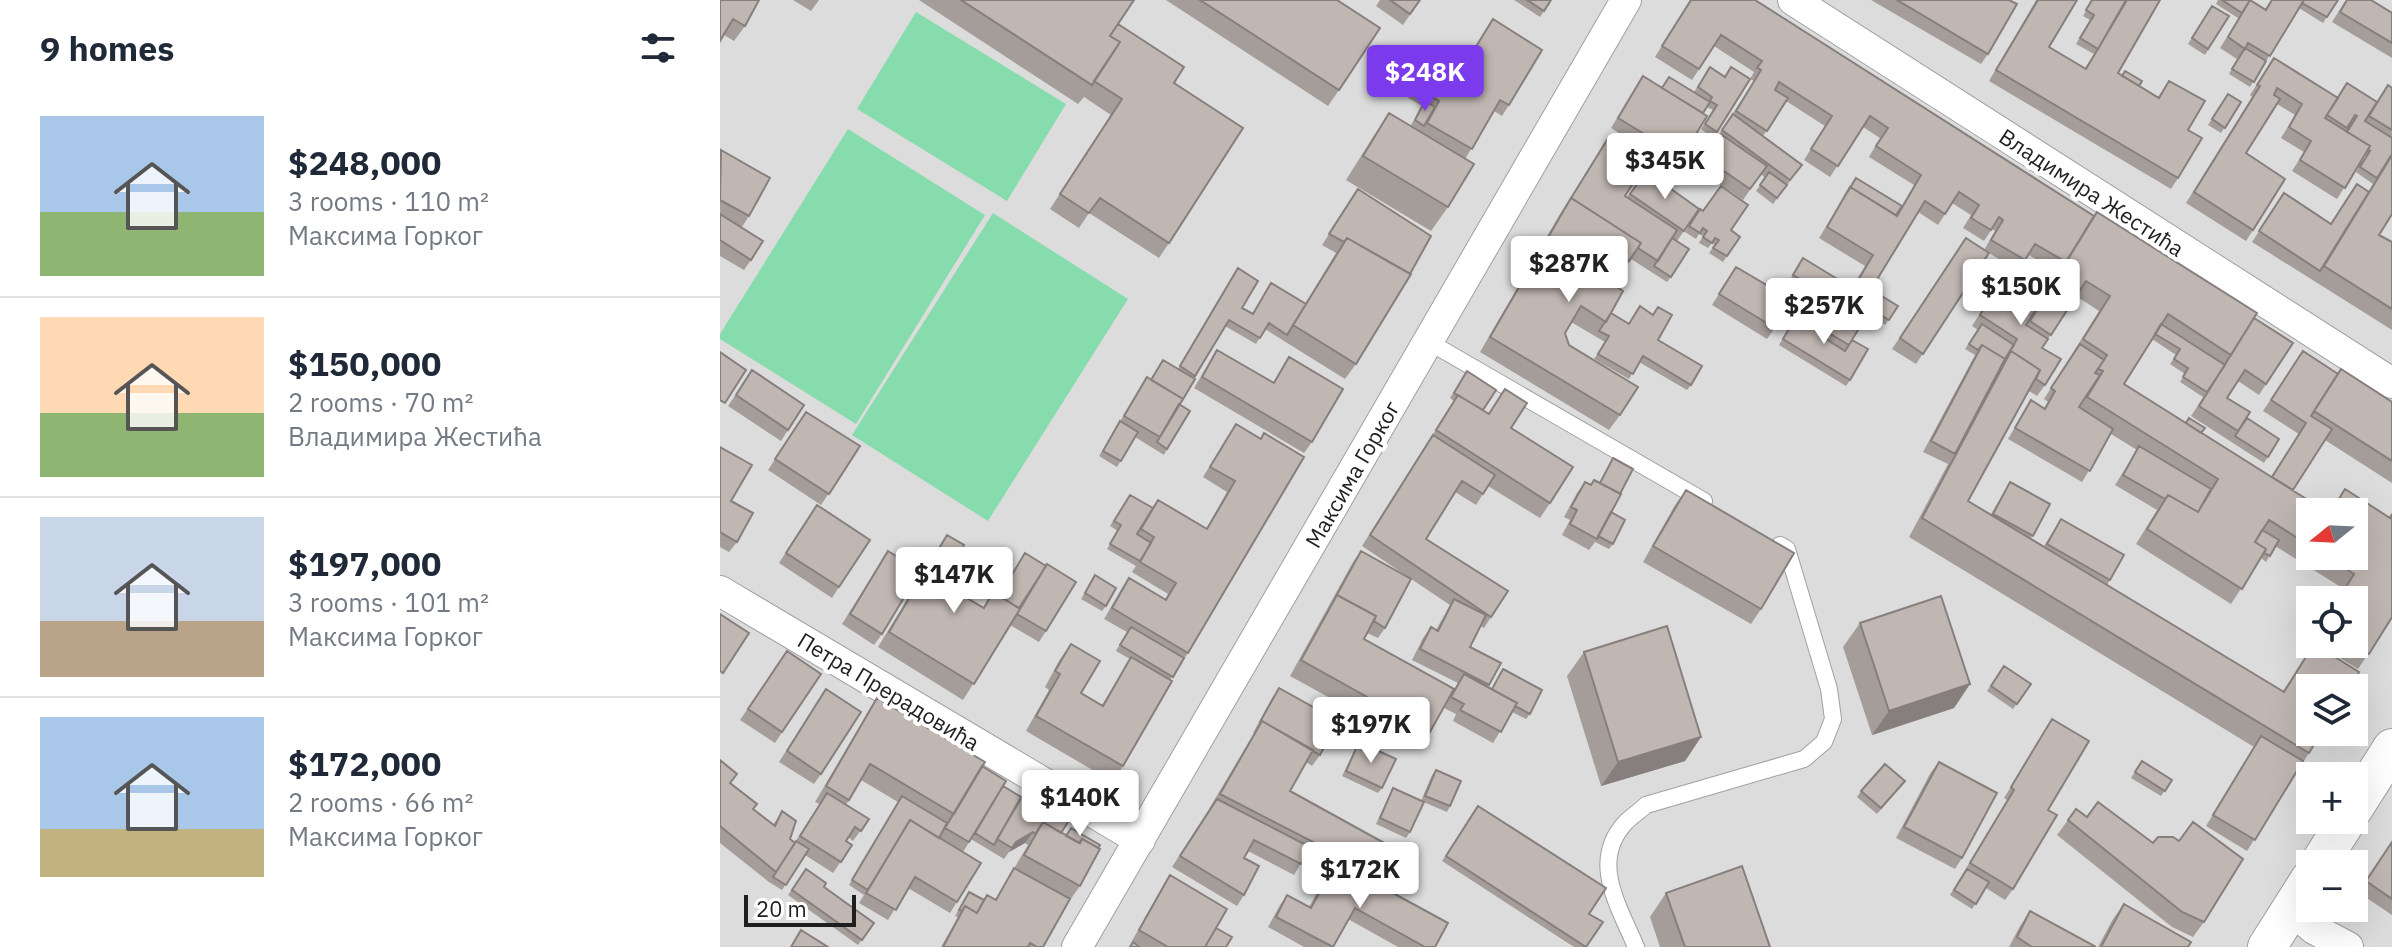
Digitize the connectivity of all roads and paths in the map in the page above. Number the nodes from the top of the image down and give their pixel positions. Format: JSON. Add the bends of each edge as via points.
{"nodes":[{"id":1,"x":1626,"y":0,"type":"edge"},
{"id":2,"x":1793,"y":0,"type":"edge"},
{"id":3,"x":1429,"y":342,"type":"junction"},
{"id":4,"x":2392,"y":383,"type":"edge"},
{"id":5,"x":1718,"y":510,"type":"edge"},
{"id":6,"x":1760,"y":533,"type":"edge"},
{"id":7,"x":720,"y":591,"type":"edge"},
{"id":8,"x":2392,"y":748,"type":"edge"},
{"id":9,"x":2368,"y":786,"type":"edge"},
{"id":10,"x":1140,"y":840,"type":"junction"},
{"id":11,"x":2296,"y":900,"type":"edge"},
{"id":12,"x":2311,"y":922,"type":"edge"},
{"id":13,"x":1077,"y":947,"type":"edge"},
{"id":14,"x":1636,"y":947,"type":"edge"},
{"id":15,"x":2267,"y":947,"type":"edge"},
{"id":16,"x":2348,"y":947,"type":"edge"}],
"edges":[{"from":1,"to":3,"type":"street","name":"Максима Горког"},
{"from":2,"to":4,"type":"street","name":"Владимира Жестића"},
{"from":3,"to":5,"type":"lane"},
{"from":3,"to":10,"type":"street","name":"Максима Горког"},
{"from":6,"to":14,"type":"lane","via":[[1787,549],[1833,719],[1824,742],[1804,759],[1646,805],[1625,822],[1608,851],[1608,879]]},
{"from":7,"to":10,"type":"street","name":"Петра Прерадовића"},
{"from":8,"to":9,"type":"street"},
{"from":10,"to":13,"type":"street","name":"Максима Горког"},
{"from":11,"to":15,"type":"street"},
{"from":12,"to":16,"type":"street","via":[[2314,929]]}]}
